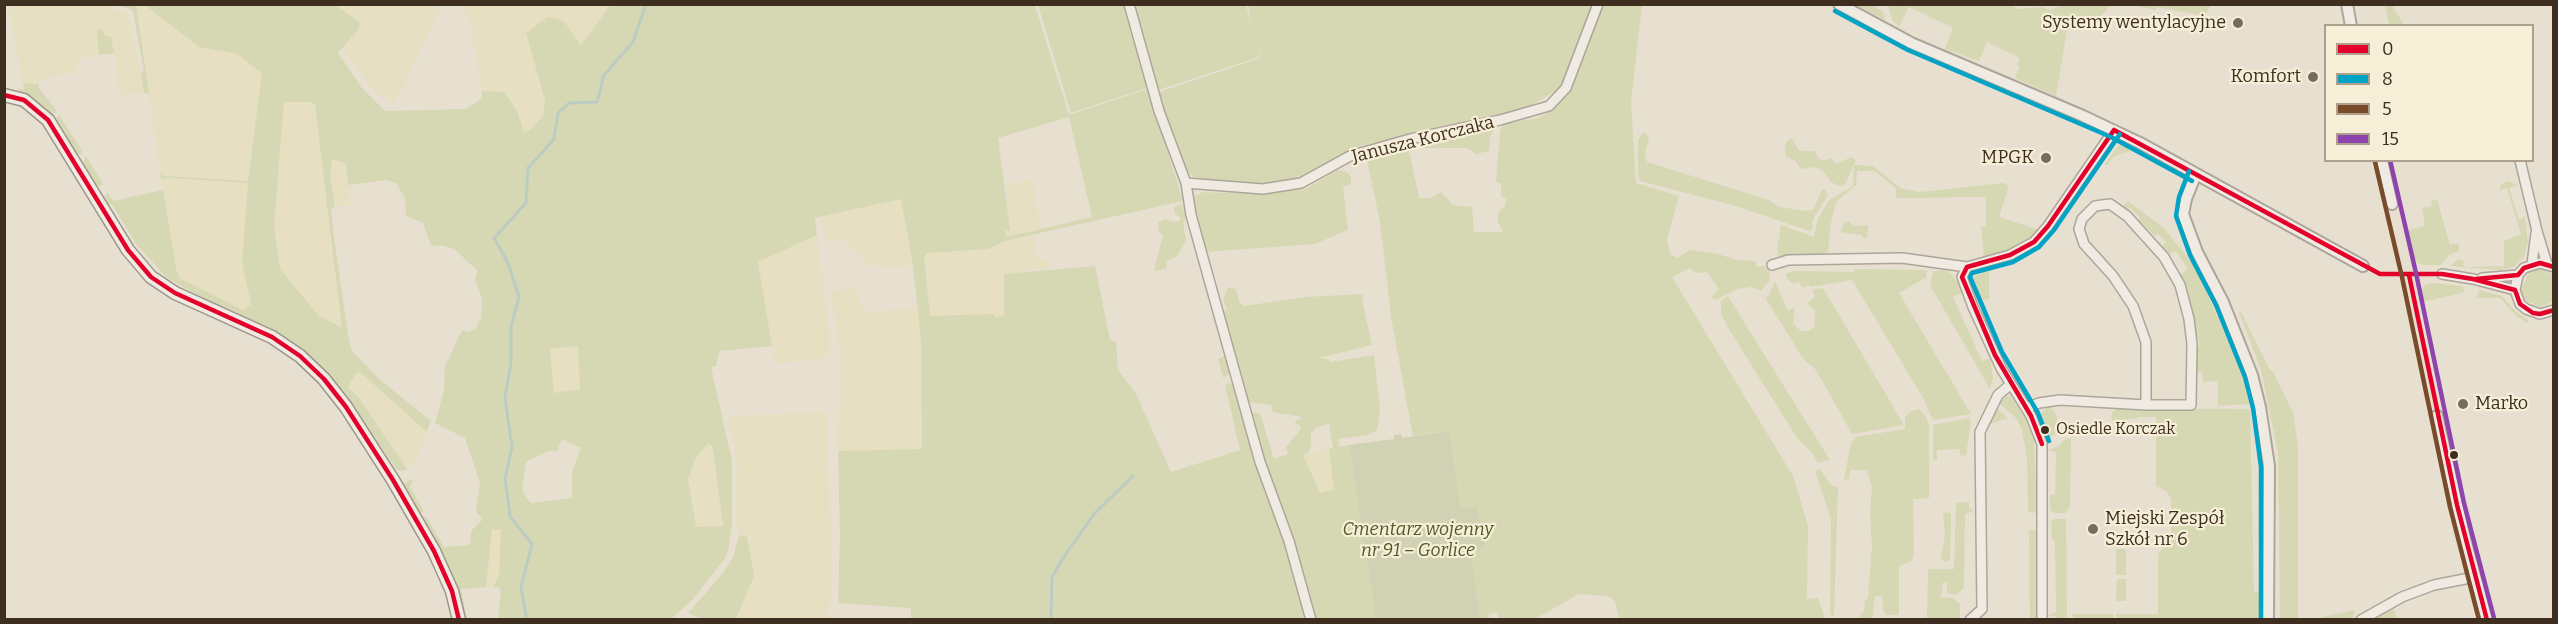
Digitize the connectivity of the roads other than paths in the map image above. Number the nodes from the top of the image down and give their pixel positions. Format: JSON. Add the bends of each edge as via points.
{"nodes":[{"id":1,"x":1129,"y":4,"type":"edge"},
{"id":2,"x":1598,"y":4,"type":"edge"},
{"id":3,"x":1839,"y":4,"type":"edge"},
{"id":4,"x":2347,"y":4,"type":"edge"},
{"id":5,"x":2351,"y":24,"type":"edge"},
{"id":6,"x":4,"y":95,"type":"edge"},
{"id":7,"x":2114,"y":130,"type":"junction"},
{"id":8,"x":2382,"y":162,"type":"edge"},
{"id":9,"x":2520,"y":162,"type":"edge"},
{"id":10,"x":2196,"y":174,"type":"junction"},
{"id":11,"x":1186,"y":183,"type":"junction"},
{"id":12,"x":2392,"y":204,"type":"dead end"},
{"id":13,"x":2537,"y":231,"type":"junction"},
{"id":14,"x":2532,"y":264,"type":"junction"},
{"id":15,"x":1772,"y":265,"type":"dead end"},
{"id":16,"x":2550,"y":265,"type":"edge"},
{"id":17,"x":2363,"y":266,"type":"dead end"},
{"id":18,"x":1967,"y":267,"type":"junction"},
{"id":19,"x":2442,"y":274,"type":"dead end"},
{"id":20,"x":2518,"y":275,"type":"junction"},
{"id":21,"x":2473,"y":279,"type":"junction"},
{"id":22,"x":2515,"y":290,"type":"junction"},
{"id":23,"x":2553,"y":310,"type":"edge"},
{"id":24,"x":2011,"y":384,"type":"junction"},
{"id":25,"x":2146,"y":405,"type":"junction"},
{"id":26,"x":2026,"y":408,"type":"junction"},
{"id":27,"x":2437,"y":416,"type":"dead end"},
{"id":28,"x":2475,"y":577,"type":"junction"},
{"id":29,"x":459,"y":620,"type":"edge"},
{"id":30,"x":1311,"y":620,"type":"edge"},
{"id":31,"x":1970,"y":620,"type":"edge"},
{"id":32,"x":2042,"y":620,"type":"edge"},
{"id":33,"x":2268,"y":620,"type":"edge"},
{"id":34,"x":2361,"y":620,"type":"edge"},
{"id":35,"x":2487,"y":620,"type":"edge"}],
"edges":[{"from":1,"to":11,"type":"street","via":[[1159,111]]},
{"from":2,"to":11,"type":"street","name":"Janusza Korczaka","via":[[1566,88],[1549,106],[1350,156],[1301,183],[1263,189]]},
{"from":3,"to":7,"type":"street","via":[[1911,43]]},
{"from":4,"to":5,"type":"street"},
{"from":6,"to":29,"type":"main road","via":[[31,104],[48,120],[128,250],[151,277],[175,293],[272,337],[324,379],[382,463],[434,551],[452,591]]},
{"from":7,"to":10,"type":"street"},
{"from":7,"to":18,"type":"street","via":[[2034,242],[2010,255]]},
{"from":8,"to":12,"type":"street"},
{"from":9,"to":13,"type":"street"},
{"from":10,"to":17,"type":"street"},
{"from":10,"to":33,"type":"street","via":[[2183,214],[2223,302],[2252,375],[2260,407],[2269,466]]},
{"from":11,"to":30,"type":"street","via":[[1191,215],[1260,462],[1289,542]]},
{"from":13,"to":14,"type":"street"},
{"from":13,"to":16,"type":"street"},
{"from":14,"to":16,"type":"street"},
{"from":14,"to":20,"type":"street"},
{"from":15,"to":18,"type":"street","via":[[1788,260],[1902,258]]},
{"from":18,"to":24,"type":"street","via":[[1962,277],[1969,297]]},
{"from":19,"to":21,"type":"street"},
{"from":20,"to":21,"type":"street"},
{"from":20,"to":22,"type":"street"},
{"from":21,"to":22,"type":"street"},
{"from":22,"to":23,"type":"street","via":[[2520,304],[2533,313]]},
{"from":24,"to":26,"type":"street"},
{"from":24,"to":31,"type":"street","via":[[1998,395],[1980,432],[1982,609]]},
{"from":25,"to":25,"type":"street","via":[[2191,405],[2192,344],[2181,285],[2164,257],[2127,216],[2110,204],[2096,206],[2082,219],[2079,229],[2084,244],[2133,306],[2146,342]]},
{"from":25,"to":26,"type":"street","via":[[2060,400]]},
{"from":26,"to":32,"type":"street","via":[[2042,444]]},
{"from":27,"to":28,"type":"street"},
{"from":28,"to":34,"type":"street","via":[[2434,585],[2402,597]]},
{"from":28,"to":35,"type":"street"}]}
